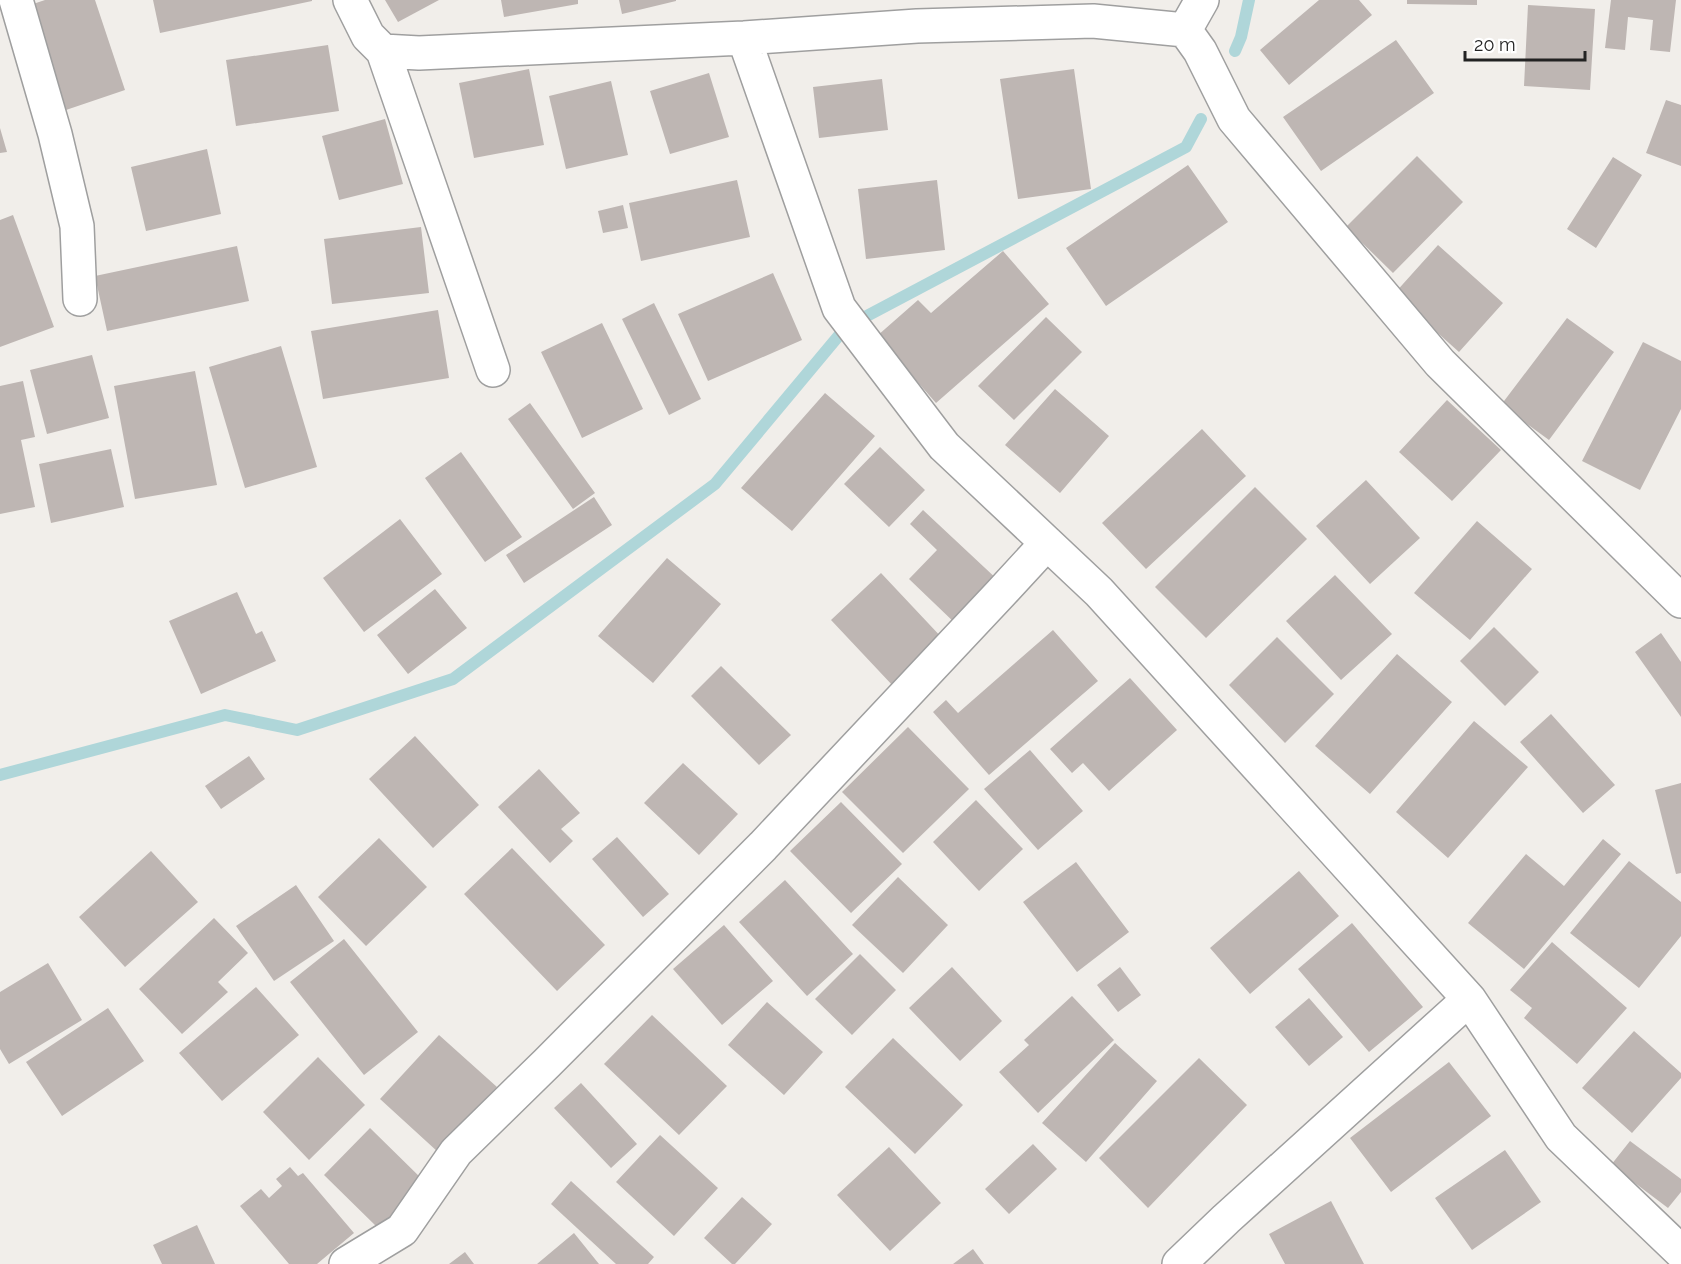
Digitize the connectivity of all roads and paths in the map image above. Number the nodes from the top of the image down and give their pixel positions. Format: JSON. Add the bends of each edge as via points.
{"nodes":[{"id":1,"x":15,"y":0,"type":"edge"},
{"id":2,"x":351,"y":0,"type":"edge"},
{"id":3,"x":1202,"y":0,"type":"edge"},
{"id":4,"x":915,"y":13,"type":"edge"},
{"id":5,"x":1185,"y":30,"type":"junction"},
{"id":6,"x":744,"y":38,"type":"junction"},
{"id":7,"x":383,"y":51,"type":"junction"},
{"id":8,"x":80,"y":299,"type":"dead end"},
{"id":9,"x":493,"y":370,"type":"dead end"},
{"id":10,"x":1047,"y":543,"type":"junction"},
{"id":11,"x":1678,"y":587,"type":"edge"},
{"id":12,"x":1469,"y":999,"type":"junction"},
{"id":13,"x":1681,"y":1252,"type":"edge"},
{"id":14,"x":346,"y":1264,"type":"edge"},
{"id":15,"x":1179,"y":1264,"type":"edge"}],
"edges":[{"from":1,"to":8,"type":"street","via":[[55,134],[77,226]]},
{"from":2,"to":7,"type":"street","via":[[368,36]]},
{"from":3,"to":5,"type":"street"},
{"from":4,"to":5,"type":"street","via":[[1093,21]]},
{"from":4,"to":6,"type":"street"},
{"from":5,"to":11,"type":"street","via":[[1234,118],[1440,363]]},
{"from":6,"to":7,"type":"street","via":[[419,53]]},
{"from":6,"to":10,"type":"street","via":[[839,308],[944,446]]},
{"from":7,"to":9,"type":"street"},
{"from":10,"to":12,"type":"street","via":[[1099,592]]},
{"from":10,"to":14,"type":"street","via":[[762,846],[456,1152],[402,1230]]},
{"from":12,"to":13,"type":"street","via":[[1561,1137]]},
{"from":12,"to":15,"type":"street"}]}
